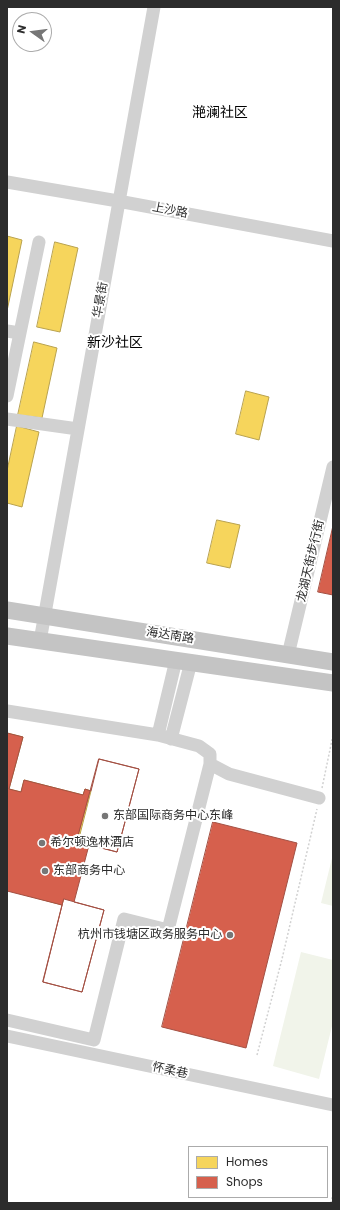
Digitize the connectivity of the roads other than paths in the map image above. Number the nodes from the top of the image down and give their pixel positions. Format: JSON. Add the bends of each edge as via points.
{"nodes":[{"id":1,"x":154,"y":7,"type":"edge"},
{"id":2,"x":7,"y":175,"type":"edge"},
{"id":3,"x":7,"y":182,"type":"edge"},
{"id":4,"x":119,"y":197,"type":"junction"},
{"id":5,"x":333,"y":232,"type":"edge"},
{"id":6,"x":333,"y":241,"type":"edge"},
{"id":7,"x":39,"y":242,"type":"dead end"},
{"id":8,"x":13,"y":332,"type":"edge"},
{"id":9,"x":7,"y":396,"type":"edge"},
{"id":10,"x":7,"y":419,"type":"edge"},
{"id":11,"x":78,"y":429,"type":"junction"},
{"id":12,"x":333,"y":467,"type":"edge"},
{"id":13,"x":7,"y":610,"type":"edge"},
{"id":14,"x":45,"y":615,"type":"junction"},
{"id":15,"x":7,"y":636,"type":"edge"},
{"id":16,"x":40,"y":641,"type":"junction"},
{"id":17,"x":288,"y":655,"type":"junction"},
{"id":18,"x":184,"y":661,"type":"junction"},
{"id":19,"x":333,"y":662,"type":"edge"},
{"id":20,"x":333,"y":683,"type":"edge"},
{"id":21,"x":7,"y":711,"type":"edge"},
{"id":22,"x":158,"y":735,"type":"junction"},
{"id":23,"x":171,"y":739,"type":"junction"},
{"id":24,"x":210,"y":764,"type":"junction"},
{"id":25,"x":320,"y":798,"type":"road end"},
{"id":26,"x":7,"y":1020,"type":"edge"},
{"id":27,"x":7,"y":1036,"type":"edge"},
{"id":28,"x":333,"y":1105,"type":"edge"}],
"edges":[{"from":1,"to":4,"type":"street","name":"华景街"},
{"from":2,"to":4,"type":"street","name":"上沙路"},
{"from":3,"to":4,"type":"street","name":"上沙路"},
{"from":4,"to":5,"type":"street","name":"上沙路"},
{"from":4,"to":6,"type":"street","name":"上沙路"},
{"from":4,"to":11,"type":"street","name":"华景街"},
{"from":7,"to":8,"type":"street"},
{"from":8,"to":9,"type":"street"},
{"from":10,"to":11,"type":"street"},
{"from":11,"to":14,"type":"street","name":"华景街"},
{"from":12,"to":17,"type":"street","name":"龙湖天街步行街"},
{"from":13,"to":14,"type":"main road","name":"海达南路"},
{"from":14,"to":16,"type":"street","name":"华景街"},
{"from":14,"to":17,"type":"main road","name":"海达南路"},
{"from":15,"to":16,"type":"main road","name":"海达南路"},
{"from":16,"to":18,"type":"main road","name":"海达南路"},
{"from":17,"to":19,"type":"main road","name":"海达南路"},
{"from":18,"to":20,"type":"main road","name":"海达南路"},
{"from":18,"to":22,"type":"street"},
{"from":18,"to":23,"type":"street"},
{"from":21,"to":22,"type":"street"},
{"from":22,"to":23,"type":"street"},
{"from":23,"to":24,"type":"street","via":[[199,746],[210,754]]},
{"from":24,"to":25,"type":"street","via":[[229,774]]},
{"from":24,"to":26,"type":"street","via":[[168,930],[124,919],[94,1040]]},
{"from":27,"to":28,"type":"street","name":"怀柔巷"}]}
